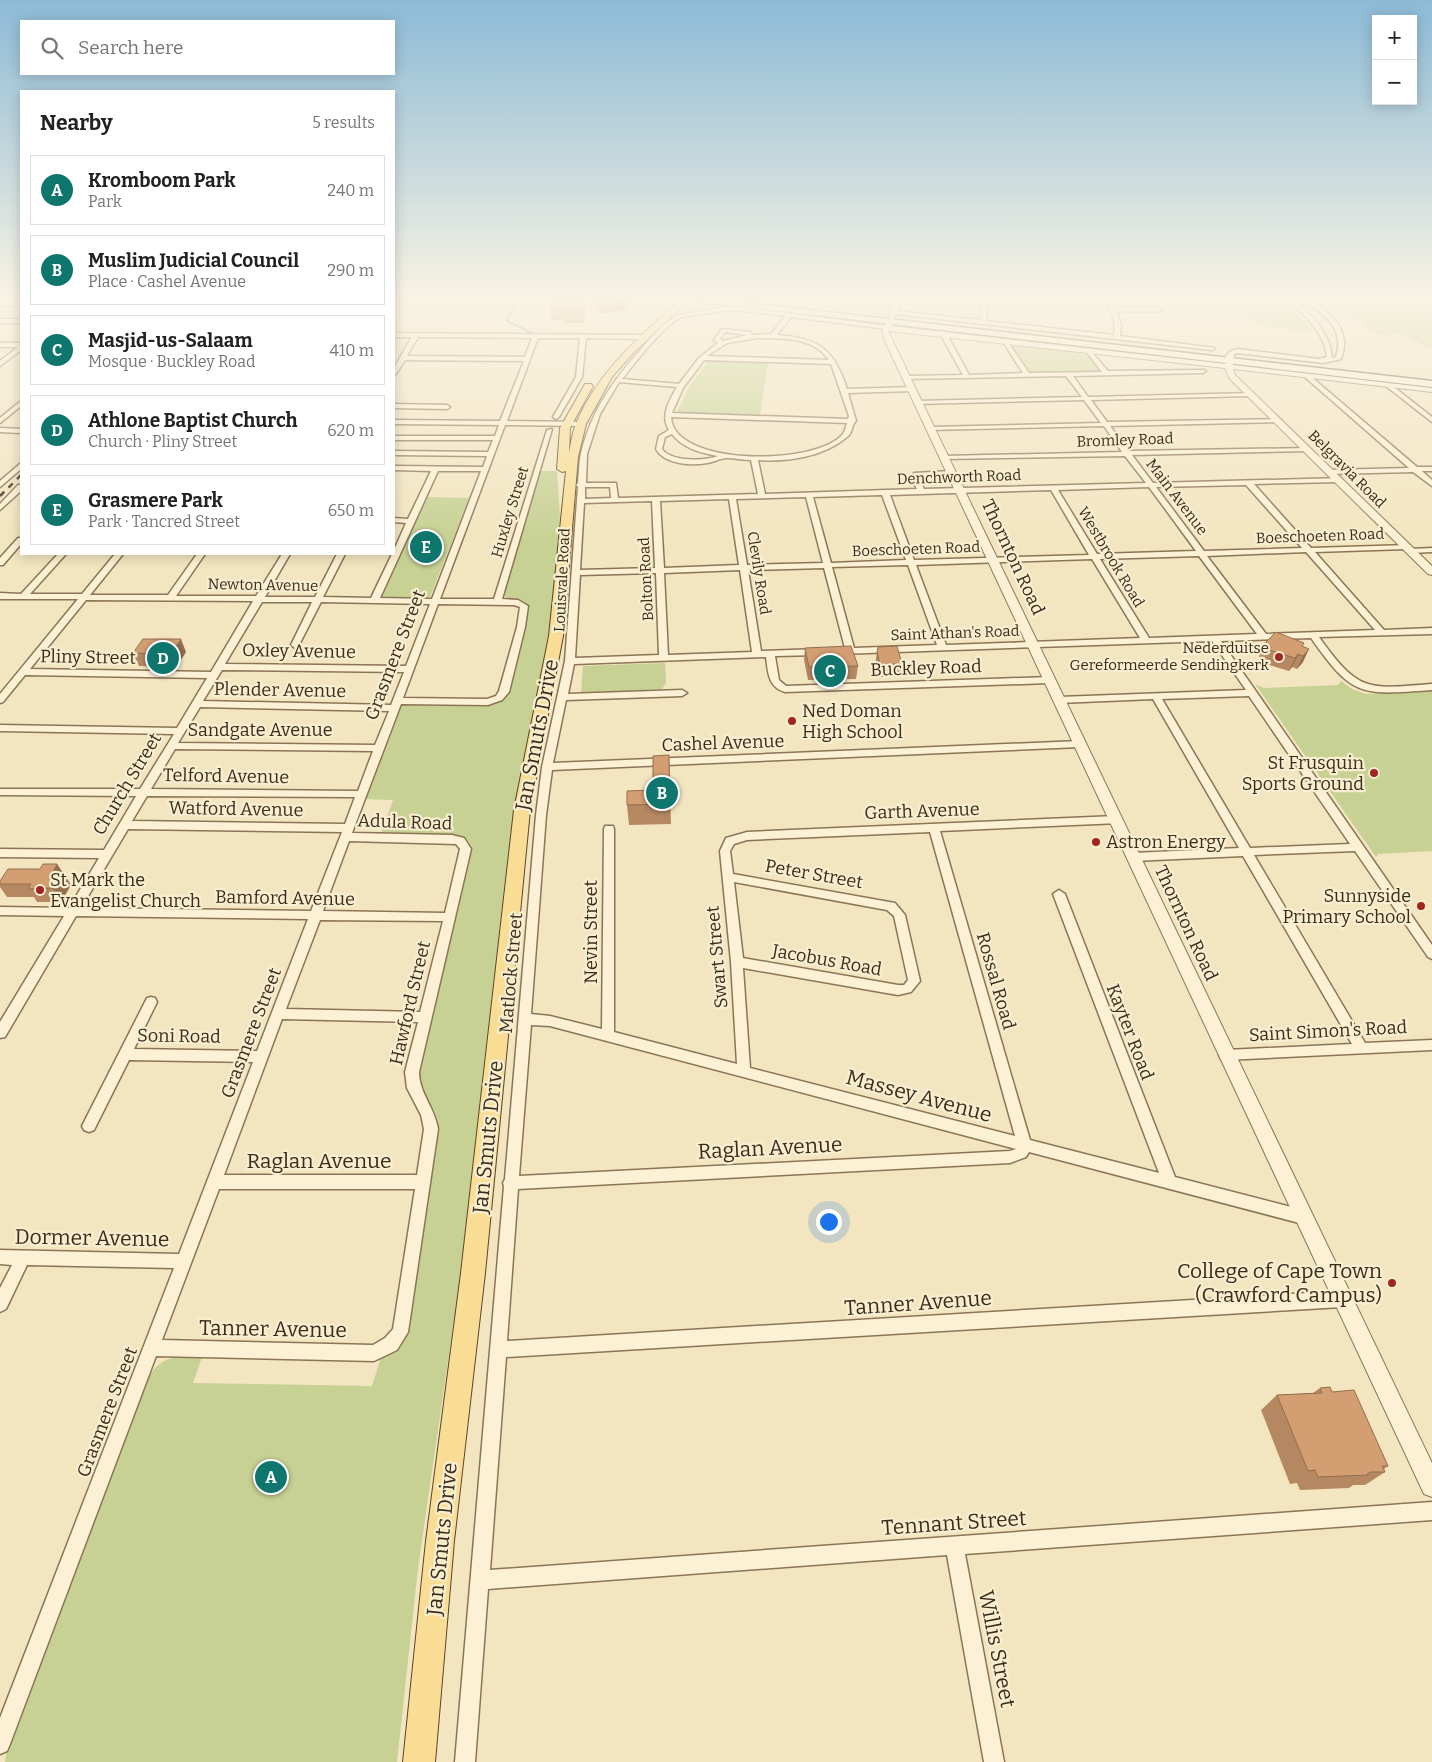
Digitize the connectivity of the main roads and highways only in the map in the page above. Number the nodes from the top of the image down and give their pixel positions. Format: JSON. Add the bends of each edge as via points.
{"nodes":[{"id":1,"x":593,"y":378,"type":"edge"},
{"id":2,"x":607,"y":378,"type":"edge"},
{"id":3,"x":1381,"y":378,"type":"edge"},
{"id":4,"x":1432,"y":384,"type":"edge"},
{"id":5,"x":573,"y":507,"type":"junction"},
{"id":6,"x":419,"y":1762,"type":"edge"}],
"edges":[{"from":1,"to":5,"type":"main road","name":"Jan Smuts Drive","via":[[567,423],[561,457],[563,509]]},
{"from":2,"to":5,"type":"main road","name":"Jan Smuts Drive","via":[[581,424],[572,457],[568,509]]},
{"from":3,"to":4,"type":"main road"},
{"from":5,"to":6,"type":"main road","name":"Jan Smuts Drive","via":[[556,636],[522,810],[473,1274],[440,1541]]}]}
